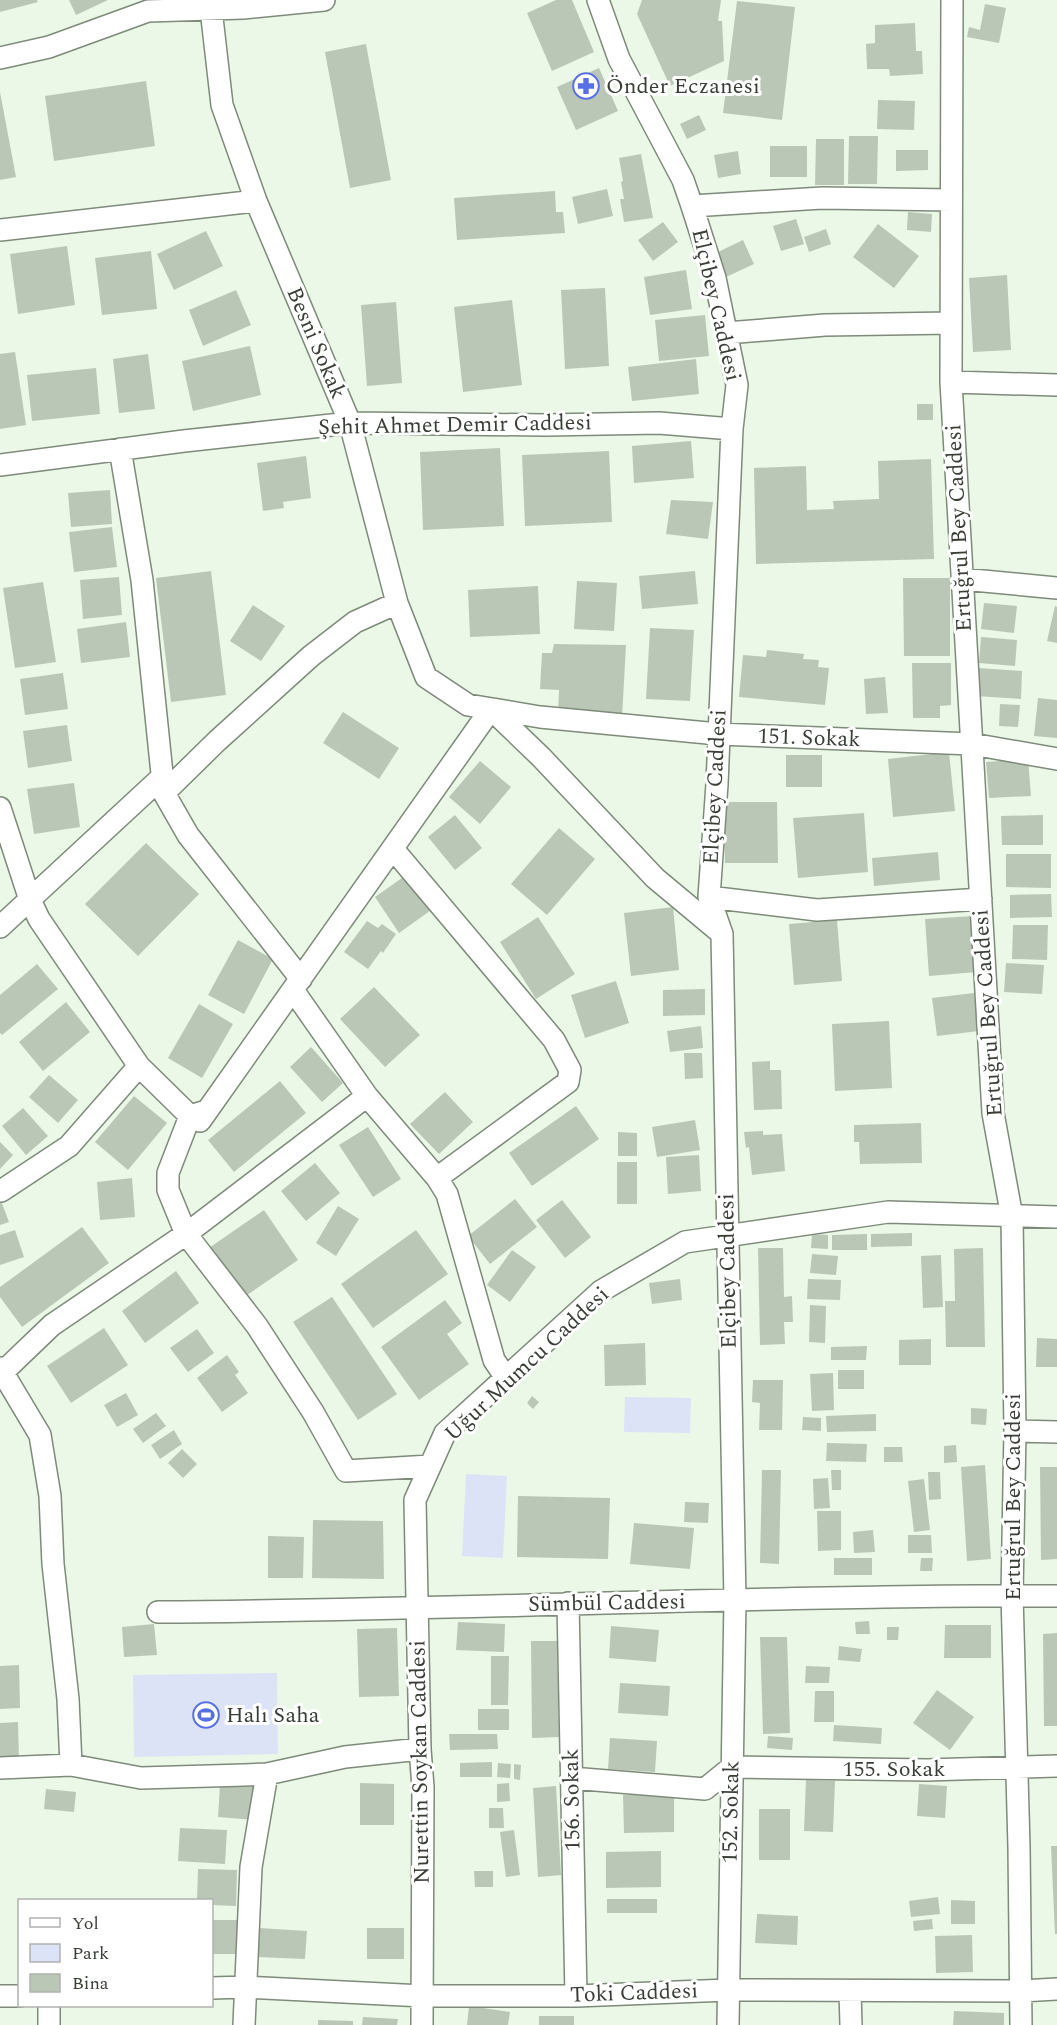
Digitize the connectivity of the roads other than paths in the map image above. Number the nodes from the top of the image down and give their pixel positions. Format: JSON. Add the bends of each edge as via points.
{"nodes":[{"id":1,"x":324,"y":0,"type":"edge"},
{"id":2,"x":598,"y":0,"type":"edge"},
{"id":3,"x":952,"y":0,"type":"edge"},
{"id":4,"x":146,"y":5,"type":"edge"},
{"id":5,"x":211,"y":9,"type":"junction"},
{"id":6,"x":0,"y":58,"type":"edge"},
{"id":7,"x":951,"y":200,"type":"junction"},
{"id":8,"x":256,"y":201,"type":"junction"},
{"id":9,"x":692,"y":206,"type":"junction"},
{"id":10,"x":0,"y":230,"type":"edge"},
{"id":11,"x":951,"y":323,"type":"junction"},
{"id":12,"x":726,"y":333,"type":"junction"},
{"id":13,"x":951,"y":382,"type":"junction"},
{"id":14,"x":1057,"y":385,"type":"edge"},
{"id":15,"x":350,"y":423,"type":"junction"},
{"id":16,"x":732,"y":429,"type":"junction"},
{"id":17,"x":120,"y":449,"type":"junction"},
{"id":18,"x":0,"y":465,"type":"edge"},
{"id":19,"x":962,"y":579,"type":"junction"},
{"id":20,"x":1057,"y":588,"type":"edge"},
{"id":21,"x":397,"y":603,"type":"junction"},
{"id":22,"x":426,"y":677,"type":"joint"},
{"id":23,"x":490,"y":709,"type":"junction"},
{"id":24,"x":718,"y":735,"type":"junction"},
{"id":25,"x":972,"y":744,"type":"junction"},
{"id":26,"x":1057,"y":759,"type":"edge"},
{"id":27,"x":163,"y":785,"type":"junction"},
{"id":28,"x":0,"y":808,"type":"edge"},
{"id":29,"x":393,"y":849,"type":"junction"},
{"id":30,"x":709,"y":897,"type":"junction"},
{"id":31,"x":981,"y":899,"type":"junction"},
{"id":32,"x":30,"y":900,"type":"junction"},
{"id":33,"x":0,"y":927,"type":"edge"},
{"id":34,"x":722,"y":934,"type":"junction"},
{"id":35,"x":297,"y":985,"type":"junction"},
{"id":36,"x":140,"y":1066,"type":"junction"},
{"id":37,"x":367,"y":1096,"type":"junction"},
{"id":38,"x":199,"y":1113,"type":"junction"},
{"id":39,"x":438,"y":1178,"type":"junction"},
{"id":40,"x":1,"y":1191,"type":"edge"},
{"id":41,"x":1012,"y":1216,"type":"junction"},
{"id":42,"x":1057,"y":1217,"type":"edge"},
{"id":43,"x":186,"y":1234,"type":"junction"},
{"id":44,"x":728,"y":1236,"type":"junction"},
{"id":45,"x":2,"y":1370,"type":"edge"},
{"id":46,"x":506,"y":1378,"type":"junction"},
{"id":47,"x":1015,"y":1431,"type":"junction"},
{"id":48,"x":1057,"y":1432,"type":"edge"},
{"id":49,"x":430,"y":1466,"type":"junction"},
{"id":50,"x":415,"y":1500,"type":"joint"},
{"id":51,"x":1012,"y":1595,"type":"junction"},
{"id":52,"x":1057,"y":1596,"type":"edge"},
{"id":53,"x":735,"y":1600,"type":"junction"},
{"id":54,"x":568,"y":1604,"type":"junction"},
{"id":55,"x":417,"y":1607,"type":"junction"},
{"id":56,"x":158,"y":1612,"type":"dead end"},
{"id":57,"x":420,"y":1749,"type":"junction"},
{"id":58,"x":71,"y":1765,"type":"junction"},
{"id":59,"x":1017,"y":1766,"type":"junction"},
{"id":60,"x":1057,"y":1766,"type":"edge"},
{"id":61,"x":732,"y":1767,"type":"junction"},
{"id":62,"x":0,"y":1768,"type":"edge"},
{"id":63,"x":267,"y":1774,"type":"junction"},
{"id":64,"x":571,"y":1778,"type":"junction"},
{"id":65,"x":245,"y":1987,"type":"junction"},
{"id":66,"x":213,"y":1988,"type":"edge"},
{"id":67,"x":1057,"y":1989,"type":"edge"},
{"id":68,"x":728,"y":1990,"type":"junction"},
{"id":69,"x":850,"y":1991,"type":"junction"},
{"id":70,"x":1021,"y":1991,"type":"junction"},
{"id":71,"x":0,"y":1995,"type":"edge"},
{"id":72,"x":18,"y":1996,"type":"edge"},
{"id":73,"x":423,"y":1996,"type":"junction"},
{"id":74,"x":576,"y":1996,"type":"junction"},
{"id":75,"x":50,"y":2007,"type":"edge"},
{"id":76,"x":49,"y":2025,"type":"edge"},
{"id":77,"x":244,"y":2025,"type":"edge"},
{"id":78,"x":422,"y":2025,"type":"edge"},
{"id":79,"x":728,"y":2025,"type":"edge"},
{"id":80,"x":851,"y":2025,"type":"edge"},
{"id":81,"x":1021,"y":2025,"type":"edge"}],
"edges":[{"from":1,"to":5,"type":"street"},
{"from":2,"to":9,"type":"street","name":"Elçibey Caddesi","via":[[619,59],[683,180]]},
{"from":3,"to":7,"type":"street","name":"Ertuğrul Bey Caddesi"},
{"from":4,"to":5,"type":"street"},
{"from":4,"to":6,"type":"street","via":[[49,47]]},
{"from":5,"to":8,"type":"street","name":"Besni Sokak","via":[[222,105]]},
{"from":7,"to":9,"type":"street","via":[[822,198]]},
{"from":7,"to":11,"type":"street","name":"Ertuğrul Bey Caddesi"},
{"from":8,"to":10,"type":"street"},
{"from":8,"to":15,"type":"street","name":"Besni Sokak"},
{"from":9,"to":12,"type":"street","name":"Elçibey Caddesi"},
{"from":11,"to":12,"type":"street"},
{"from":11,"to":13,"type":"street","name":"Ertuğrul Bey Caddesi"},
{"from":12,"to":16,"type":"street","name":"Elçibey Caddesi","via":[[737,385]]},
{"from":13,"to":14,"type":"street"},
{"from":13,"to":19,"type":"street","name":"Ertuğrul Bey Caddesi"},
{"from":15,"to":16,"type":"street","name":"Şehit Ahmet Demir Caddesi","via":[[658,423]]},
{"from":15,"to":17,"type":"street","name":"Şehit Ahmet Demir Caddesi"},
{"from":15,"to":21,"type":"street","name":"Besni Sokak"},
{"from":16,"to":24,"type":"street","name":"Elçibey Caddesi"},
{"from":17,"to":18,"type":"street","name":"Şehit Ahmet Demir Caddesi"},
{"from":17,"to":27,"type":"street","via":[[142,580]]},
{"from":19,"to":20,"type":"street"},
{"from":19,"to":25,"type":"street","name":"Ertuğrul Bey Caddesi"},
{"from":21,"to":22,"type":"street","name":"Besni Sokak"},
{"from":21,"to":27,"type":"street","via":[[355,622],[311,656]]},
{"from":22,"to":23,"type":"street","name":"151. Sokak","via":[[468,705]]},
{"from":23,"to":24,"type":"street","name":"151. Sokak"},
{"from":23,"to":29,"type":"street"},
{"from":23,"to":34,"type":"street","via":[[655,878]]},
{"from":24,"to":25,"type":"street","name":"151. Sokak"},
{"from":24,"to":30,"type":"street","name":"Elçibey Caddesi"},
{"from":25,"to":26,"type":"street","name":"151. Sokak"},
{"from":25,"to":31,"type":"street","name":"Ertuğrul Bey Caddesi"},
{"from":27,"to":32,"type":"street"},
{"from":27,"to":35,"type":"street","via":[[188,835]]},
{"from":28,"to":32,"type":"street"},
{"from":29,"to":35,"type":"street"},
{"from":29,"to":39,"type":"street","via":[[554,1040],[570,1070],[568,1082]]},
{"from":30,"to":31,"type":"street","via":[[817,910]]},
{"from":30,"to":34,"type":"street","name":"Elçibey Caddesi"},
{"from":31,"to":41,"type":"street","name":"Ertuğrul Bey Caddesi","via":[[993,1113]]},
{"from":32,"to":33,"type":"street"},
{"from":32,"to":36,"type":"street"},
{"from":34,"to":44,"type":"street","name":"Elçibey Caddesi"},
{"from":35,"to":37,"type":"street"},
{"from":35,"to":38,"type":"street"},
{"from":36,"to":38,"type":"street"},
{"from":36,"to":40,"type":"street","via":[[69,1146]]},
{"from":37,"to":39,"type":"street"},
{"from":37,"to":43,"type":"street"},
{"from":38,"to":43,"type":"street","via":[[168,1173],[168,1190]]},
{"from":39,"to":46,"type":"street","via":[[454,1216],[494,1360]]},
{"from":41,"to":42,"type":"street","name":"Uğur Mumcu Caddesi"},
{"from":41,"to":44,"type":"street","name":"Uğur Mumcu Caddesi","via":[[888,1212]]},
{"from":41,"to":47,"type":"street","name":"Ertuğrul Bey Caddesi"},
{"from":43,"to":45,"type":"street","via":[[52,1324]]},
{"from":43,"to":49,"type":"street","via":[[257,1326],[346,1471]]},
{"from":44,"to":46,"type":"street","name":"Uğur Mumcu Caddesi","via":[[684,1242],[601,1291]]},
{"from":44,"to":53,"type":"street","name":"Elçibey Caddesi"},
{"from":45,"to":58,"type":"street","via":[[40,1435],[50,1496],[52,1564],[68,1699]]},
{"from":46,"to":49,"type":"street","name":"Uğur Mumcu Caddesi","via":[[444,1433]]},
{"from":47,"to":48,"type":"street"},
{"from":47,"to":51,"type":"street","name":"Ertuğrul Bey Caddesi"},
{"from":49,"to":50,"type":"street","name":"Uğur Mumcu Caddesi"},
{"from":50,"to":55,"type":"street","name":"Nurettin Soykan Caddesi"},
{"from":51,"to":52,"type":"street","name":"Sümbül Caddesi"},
{"from":51,"to":53,"type":"street","name":"Sümbül Caddesi"},
{"from":51,"to":59,"type":"street","name":"Ertuğrul Bey Caddesi"},
{"from":53,"to":54,"type":"street","name":"Sümbül Caddesi"},
{"from":53,"to":61,"type":"street","name":"152. Sokak"},
{"from":54,"to":55,"type":"street","name":"Sümbül Caddesi"},
{"from":54,"to":64,"type":"street","name":"156. Sokak"},
{"from":55,"to":56,"type":"street","name":"Sümbül Caddesi"},
{"from":55,"to":57,"type":"street","name":"Nurettin Soykan Caddesi"},
{"from":57,"to":63,"type":"street","via":[[345,1757]]},
{"from":57,"to":73,"type":"street","name":"Nurettin Soykan Caddesi"},
{"from":58,"to":62,"type":"street"},
{"from":58,"to":63,"type":"street","via":[[141,1778]]},
{"from":59,"to":60,"type":"street","name":"155. Sokak"},
{"from":59,"to":61,"type":"street","name":"155. Sokak","via":[[927,1770]]},
{"from":59,"to":70,"type":"street","name":"Ertuğrul Bey Caddesi"},
{"from":61,"to":64,"type":"street","via":[[705,1789]]},
{"from":61,"to":68,"type":"street","name":"152. Sokak"},
{"from":63,"to":65,"type":"street","via":[[251,1867]]},
{"from":64,"to":74,"type":"street","name":"156. Sokak"},
{"from":65,"to":66,"type":"street","name":"Toki Caddesi"},
{"from":65,"to":73,"type":"street","name":"Toki Caddesi"},
{"from":65,"to":77,"type":"street"},
{"from":67,"to":70,"type":"street","name":"Toki Caddesi"},
{"from":68,"to":69,"type":"street","name":"Toki Caddesi"},
{"from":68,"to":74,"type":"street","name":"Toki Caddesi"},
{"from":68,"to":79,"type":"street","name":"152. Sokak"},
{"from":69,"to":70,"type":"street","name":"Toki Caddesi"},
{"from":69,"to":80,"type":"street"},
{"from":70,"to":81,"type":"street","name":"Ertuğrul Bey Caddesi"},
{"from":71,"to":72,"type":"street"},
{"from":73,"to":74,"type":"street","name":"Toki Caddesi"},
{"from":73,"to":78,"type":"street","name":"Nurettin Soykan Caddesi"},
{"from":75,"to":76,"type":"street"}]}
